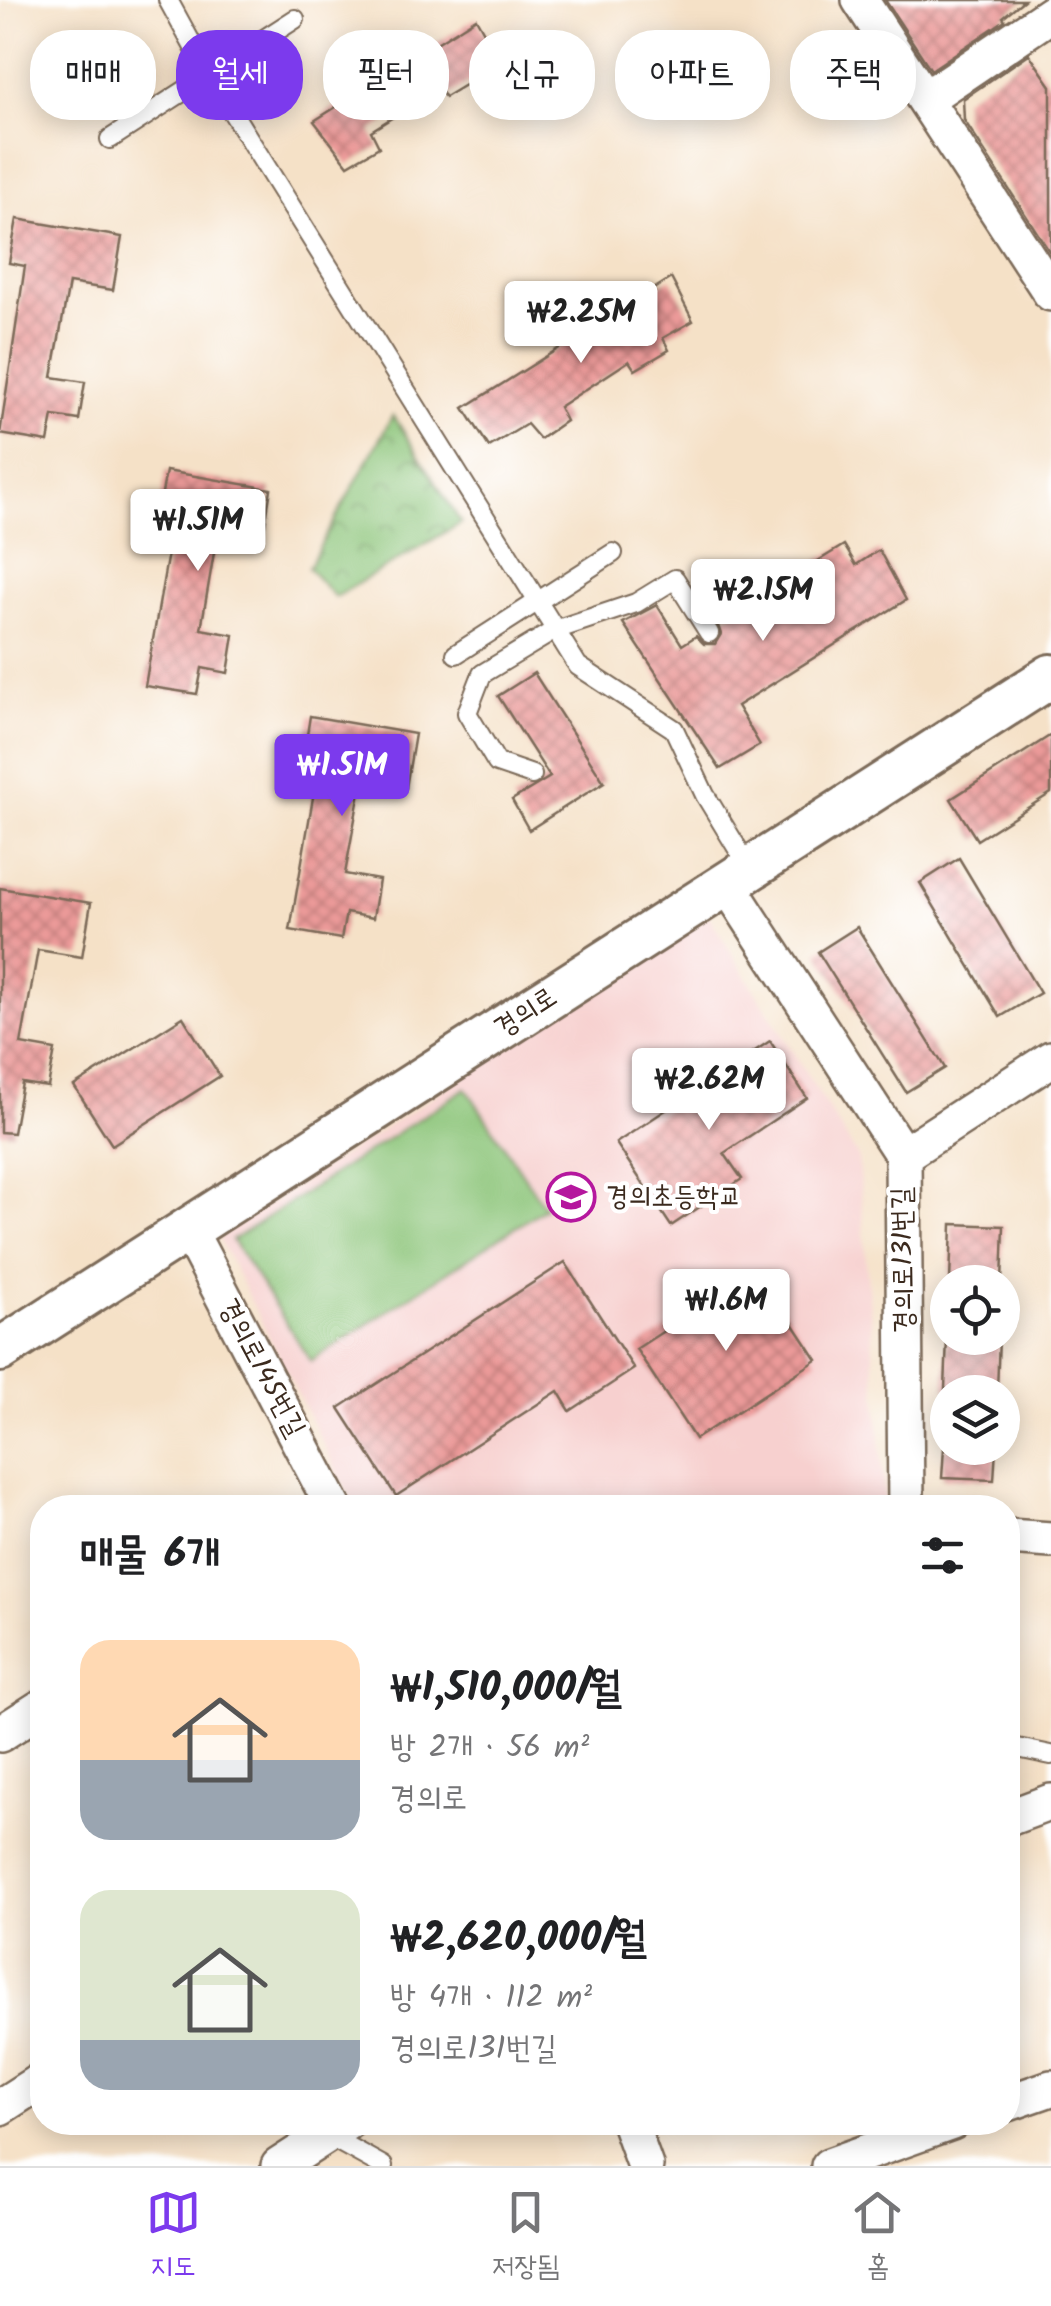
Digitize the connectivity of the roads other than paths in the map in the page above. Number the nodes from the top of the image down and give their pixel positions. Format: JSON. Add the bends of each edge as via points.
{"nodes":[{"id":1,"x":168,"y":0,"type":"edge"},
{"id":2,"x":860,"y":0,"type":"edge"},
{"id":3,"x":1051,"y":14,"type":"edge"},
{"id":4,"x":296,"y":18,"type":"dead end"},
{"id":5,"x":184,"y":30,"type":"edge"},
{"id":6,"x":277,"y":30,"type":"edge"},
{"id":7,"x":176,"y":96,"type":"edge"},
{"id":8,"x":925,"y":100,"type":"junction"},
{"id":9,"x":236,"y":120,"type":"edge"},
{"id":10,"x":110,"y":139,"type":"dead end"},
{"id":11,"x":1051,"y":293,"type":"edge"},
{"id":12,"x":613,"y":552,"type":"dead end"},
{"id":13,"x":537,"y":601,"type":"junction"},
{"id":14,"x":555,"y":630,"type":"junction"},
{"id":15,"x":709,"y":633,"type":"dead end"},
{"id":16,"x":456,"y":654,"type":"dead end"},
{"id":17,"x":1051,"y":676,"type":"edge"},
{"id":18,"x":532,"y":775,"type":"dead end"},
{"id":19,"x":738,"y":877,"type":"junction"},
{"id":20,"x":1051,"y":1059,"type":"edge"},
{"id":21,"x":903,"y":1155,"type":"junction"},
{"id":22,"x":188,"y":1229,"type":"junction"},
{"id":23,"x":0,"y":1350,"type":"edge"},
{"id":24,"x":327,"y":1495,"type":"edge"},
{"id":25,"x":906,"y":1495,"type":"edge"},
{"id":26,"x":1020,"y":1538,"type":"edge"},
{"id":27,"x":1051,"y":1540,"type":"edge"},
{"id":28,"x":30,"y":1714,"type":"edge"},
{"id":29,"x":0,"y":1734,"type":"edge"},
{"id":30,"x":1020,"y":1749,"type":"edge"},
{"id":31,"x":1051,"y":1755,"type":"edge"},
{"id":32,"x":1051,"y":1802,"type":"edge"},
{"id":33,"x":1020,"y":1814,"type":"edge"},
{"id":34,"x":30,"y":2088,"type":"edge"},
{"id":35,"x":1051,"y":2088,"type":"edge"},
{"id":36,"x":1020,"y":2099,"type":"edge"},
{"id":37,"x":0,"y":2107,"type":"edge"},
{"id":38,"x":316,"y":2135,"type":"edge"},
{"id":39,"x":339,"y":2135,"type":"edge"},
{"id":40,"x":634,"y":2135,"type":"edge"},
{"id":41,"x":915,"y":2135,"type":"edge"},
{"id":42,"x":280,"y":2166,"type":"edge"},
{"id":43,"x":383,"y":2166,"type":"edge"},
{"id":44,"x":645,"y":2166,"type":"edge"},
{"id":45,"x":828,"y":2166,"type":"edge"}],
"edges":[{"from":1,"to":5,"type":"lane"},
{"from":2,"to":8,"type":"street"},
{"from":3,"to":8,"type":"street"},
{"from":4,"to":6,"type":"lane"},
{"from":7,"to":10,"type":"lane"},
{"from":8,"to":11,"type":"street"},
{"from":9,"to":13,"type":"lane"},
{"from":12,"to":13,"type":"lane"},
{"from":13,"to":14,"type":"lane"},
{"from":13,"to":16,"type":"lane"},
{"from":14,"to":15,"type":"lane","via":[[636,604],[675,579]]},
{"from":14,"to":18,"type":"lane","via":[[482,674],[467,713],[497,762]]},
{"from":14,"to":19,"type":"lane","via":[[578,666],[674,729]]},
{"from":17,"to":19,"type":"street","name":"경의로"},
{"from":19,"to":21,"type":"street","name":"경의로131번길"},
{"from":19,"to":22,"type":"street","name":"경의로"},
{"from":20,"to":21,"type":"street"},
{"from":21,"to":25,"type":"street","name":"경의로131번길"},
{"from":22,"to":23,"type":"street","name":"경의로"},
{"from":22,"to":24,"type":"street","name":"경의로145번길"},
{"from":26,"to":27,"type":"street"},
{"from":28,"to":29,"type":"street"},
{"from":30,"to":31,"type":"lane"},
{"from":32,"to":33,"type":"street"},
{"from":34,"to":37,"type":"street"},
{"from":35,"to":36,"type":"street"},
{"from":38,"to":42,"type":"street"},
{"from":39,"to":43,"type":"lane"},
{"from":40,"to":44,"type":"street"},
{"from":41,"to":45,"type":"street"}]}
